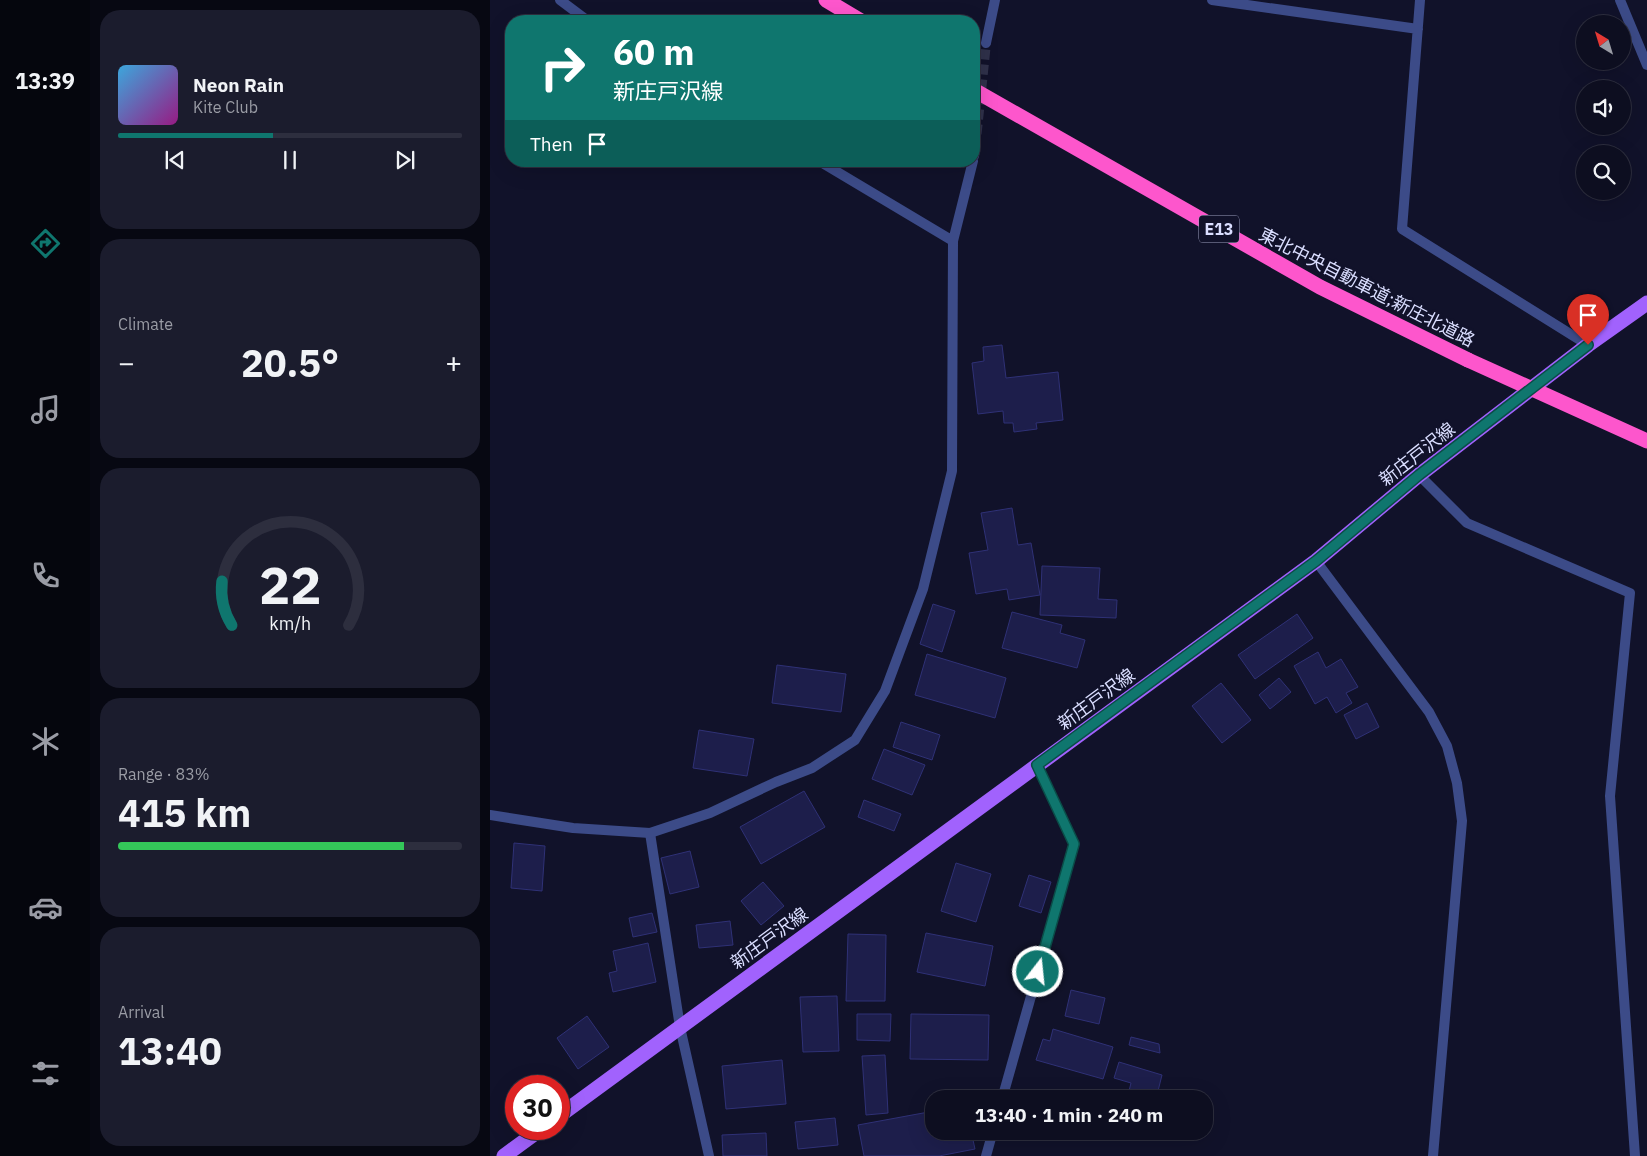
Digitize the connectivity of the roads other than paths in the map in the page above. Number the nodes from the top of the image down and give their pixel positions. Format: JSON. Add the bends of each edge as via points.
{"nodes":[{"id":1,"x":560,"y":0,"type":"edge"},
{"id":2,"x":826,"y":0,"type":"edge"},
{"id":3,"x":995,"y":0,"type":"edge"},
{"id":4,"x":1212,"y":0,"type":"edge"},
{"id":5,"x":1420,"y":0,"type":"edge"},
{"id":6,"x":1620,"y":0,"type":"edge"},
{"id":7,"x":580,"y":15,"type":"edge"},
{"id":8,"x":850,"y":15,"type":"edge"},
{"id":9,"x":1418,"y":29,"type":"junction"},
{"id":10,"x":986,"y":43,"type":"tunnel mouth"},
{"id":11,"x":1647,"y":65,"type":"edge"},
{"id":12,"x":980,"y":93,"type":"edge"},
{"id":13,"x":829,"y":167,"type":"edge"},
{"id":14,"x":971,"y":167,"type":"edge"},
{"id":15,"x":953,"y":241,"type":"junction"},
{"id":16,"x":1647,"y":303,"type":"edge"},
{"id":17,"x":1588,"y":345,"type":"junction"},
{"id":18,"x":1647,"y":441,"type":"edge"},
{"id":19,"x":1419,"y":475,"type":"junction"},
{"id":20,"x":1316,"y":561,"type":"junction"},
{"id":21,"x":1037,"y":765,"type":"junction"},
{"id":22,"x":490,"y":815,"type":"edge"},
{"id":23,"x":650,"y":833,"type":"junction"},
{"id":24,"x":680,"y":1027,"type":"junction"},
{"id":25,"x":1005,"y":1090,"type":"edge"},
{"id":26,"x":570,"y":1108,"type":"edge"},
{"id":27,"x":526,"y":1140,"type":"edge"},
{"id":28,"x":990,"y":1140,"type":"edge"},
{"id":29,"x":504,"y":1156,"type":"edge"},
{"id":30,"x":709,"y":1156,"type":"edge"},
{"id":31,"x":986,"y":1156,"type":"edge"},
{"id":32,"x":1433,"y":1156,"type":"edge"},
{"id":33,"x":1635,"y":1156,"type":"edge"}],
"edges":[{"from":1,"to":7,"type":"street"},
{"from":2,"to":8,"type":"highway"},
{"from":3,"to":10,"type":"street"},
{"from":4,"to":9,"type":"street"},
{"from":5,"to":9,"type":"street"},
{"from":6,"to":11,"type":"street"},
{"from":9,"to":17,"type":"street","via":[[1402,229]]},
{"from":12,"to":18,"type":"highway","name":"東北中央自動車道;新庄北道路","number":"E13","bridge":true,"via":[[1320,287],[1468,360]]},
{"from":13,"to":15,"type":"street"},
{"from":14,"to":15,"type":"street"},
{"from":15,"to":23,"type":"street","via":[[952,471],[923,589],[885,691],[855,740],[812,768],[710,813]]},
{"from":16,"to":17,"type":"main road","name":"新庄戸沢線"},
{"from":17,"to":19,"type":"main road","name":"新庄戸沢線"},
{"from":19,"to":20,"type":"main road","name":"新庄戸沢線"},
{"from":19,"to":33,"type":"street","via":[[1467,523],[1630,594],[1610,796]]},
{"from":20,"to":21,"type":"main road","name":"新庄戸沢線"},
{"from":20,"to":32,"type":"street","via":[[1429,712],[1447,746],[1457,783],[1462,822]]},
{"from":21,"to":24,"type":"main road","name":"新庄戸沢線"},
{"from":21,"to":25,"type":"street","via":[[1074,844]]},
{"from":22,"to":23,"type":"street","via":[[573,828]]},
{"from":23,"to":24,"type":"street"},
{"from":24,"to":26,"type":"main road","name":"新庄戸沢線"},
{"from":24,"to":30,"type":"street"},
{"from":27,"to":29,"type":"main road"},
{"from":28,"to":31,"type":"street"}]}
